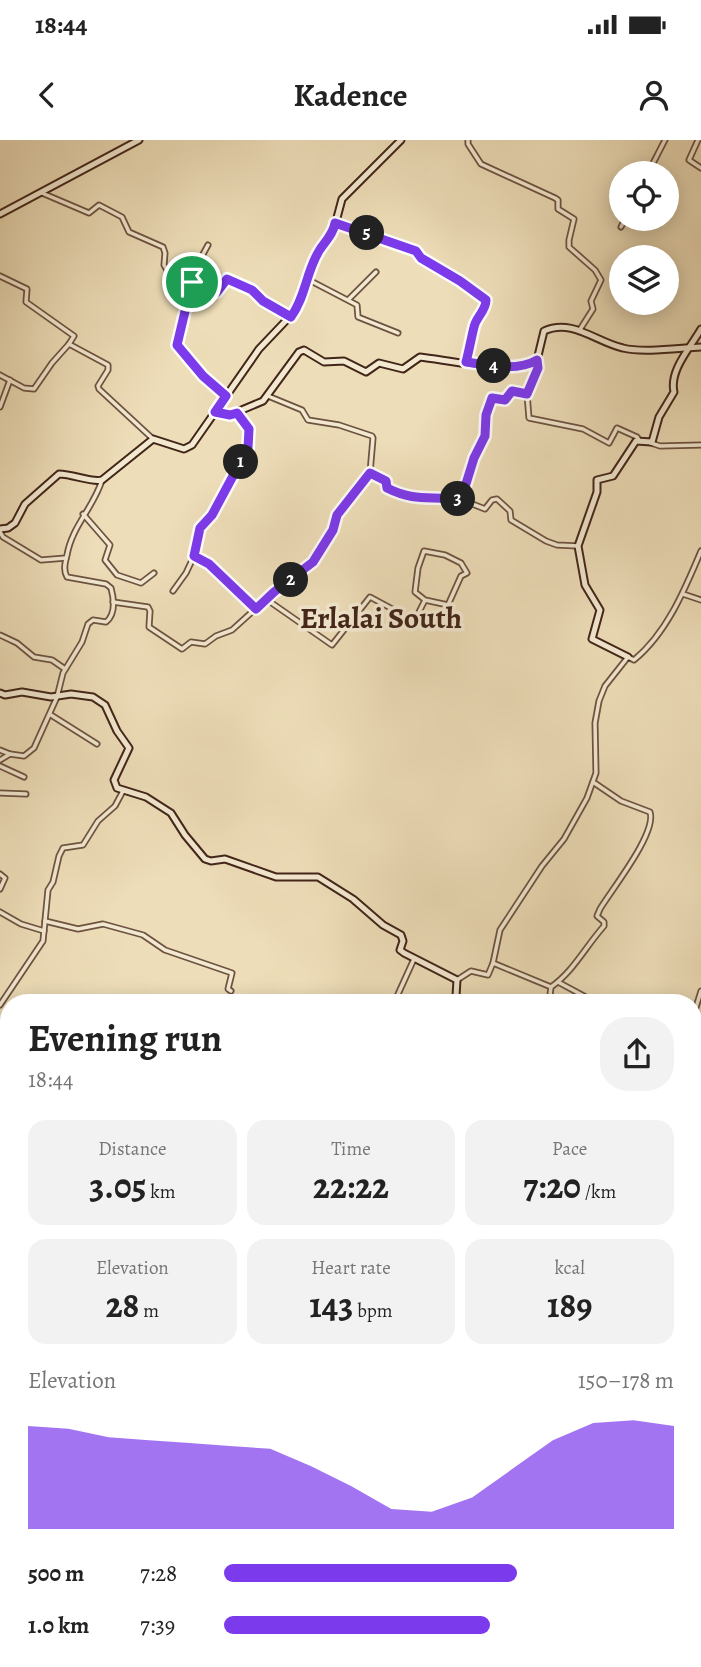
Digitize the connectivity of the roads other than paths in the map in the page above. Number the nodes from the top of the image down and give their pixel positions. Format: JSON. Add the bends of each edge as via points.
{"nodes":[{"id":1,"x":139,"y":140,"type":"edge"},
{"id":2,"x":401,"y":140,"type":"edge"},
{"id":3,"x":468,"y":140,"type":"edge"},
{"id":4,"x":664,"y":140,"type":"edge"},
{"id":5,"x":698,"y":140,"type":"edge"},
{"id":6,"x":654,"y":161,"type":"edge"},
{"id":7,"x":701,"y":168,"type":"edge"},
{"id":8,"x":40,"y":192,"type":"junction"},
{"id":9,"x":0,"y":214,"type":"edge"},
{"id":10,"x":335,"y":223,"type":"junction"},
{"id":11,"x":208,"y":245,"type":"dead end"},
{"id":12,"x":376,"y":272,"type":"dead end"},
{"id":13,"x":0,"y":276,"type":"edge"},
{"id":14,"x":309,"y":280,"type":"junction"},
{"id":15,"x":191,"y":281,"type":"junction"},
{"id":16,"x":349,"y":299,"type":"junction"},
{"id":17,"x":291,"y":317,"type":"junction"},
{"id":18,"x":701,"y":328,"type":"edge"},
{"id":19,"x":579,"y":331,"type":"junction"},
{"id":20,"x":398,"y":333,"type":"dead end"},
{"id":21,"x":69,"y":344,"type":"junction"},
{"id":22,"x":691,"y":347,"type":"junction"},
{"id":23,"x":701,"y":347,"type":"edge"},
{"id":24,"x":537,"y":360,"type":"junction"},
{"id":25,"x":466,"y":362,"type":"junction"},
{"id":26,"x":0,"y":375,"type":"edge"},
{"id":27,"x":10,"y":380,"type":"junction"},
{"id":28,"x":527,"y":394,"type":"junction"},
{"id":29,"x":226,"y":396,"type":"junction"},
{"id":30,"x":268,"y":396,"type":"junction"},
{"id":31,"x":0,"y":407,"type":"edge"},
{"id":32,"x":215,"y":412,"type":"junction"},
{"id":33,"x":237,"y":413,"type":"junction"},
{"id":34,"x":153,"y":439,"type":"junction"},
{"id":35,"x":639,"y":440,"type":"junction"},
{"id":36,"x":651,"y":443,"type":"junction"},
{"id":37,"x":701,"y":445,"type":"edge"},
{"id":38,"x":370,"y":473,"type":"junction"},
{"id":39,"x":102,"y":480,"type":"junction"},
{"id":40,"x":461,"y":500,"type":"junction"},
{"id":41,"x":83,"y":514,"type":"junction"},
{"id":42,"x":0,"y":531,"type":"edge"},
{"id":43,"x":578,"y":546,"type":"junction"},
{"id":44,"x":701,"y":551,"type":"edge"},
{"id":45,"x":194,"y":556,"type":"junction"},
{"id":46,"x":66,"y":558,"type":"junction"},
{"id":47,"x":154,"y":573,"type":"dead end"},
{"id":48,"x":173,"y":591,"type":"dead end"},
{"id":49,"x":683,"y":594,"type":"junction"},
{"id":50,"x":266,"y":599,"type":"junction"},
{"id":51,"x":425,"y":600,"type":"junction"},
{"id":52,"x":701,"y":600,"type":"edge"},
{"id":53,"x":113,"y":602,"type":"junction"},
{"id":54,"x":256,"y":609,"type":"junction"},
{"id":55,"x":0,"y":635,"type":"edge"},
{"id":56,"x":628,"y":657,"type":"junction"},
{"id":57,"x":65,"y":669,"type":"junction"},
{"id":58,"x":0,"y":693,"type":"edge"},
{"id":59,"x":57,"y":697,"type":"junction"},
{"id":60,"x":50,"y":714,"type":"junction"},
{"id":61,"x":97,"y":744,"type":"dead end"},
{"id":62,"x":0,"y":750,"type":"edge"},
{"id":63,"x":10,"y":754,"type":"junction"},
{"id":64,"x":0,"y":760,"type":"edge"},
{"id":65,"x":0,"y":766,"type":"edge"},
{"id":66,"x":24,"y":777,"type":"dead end"},
{"id":67,"x":593,"y":782,"type":"junction"},
{"id":68,"x":122,"y":791,"type":"junction"},
{"id":69,"x":0,"y":793,"type":"edge"},
{"id":70,"x":26,"y":794,"type":"dead end"},
{"id":71,"x":0,"y":874,"type":"edge"},
{"id":72,"x":0,"y":889,"type":"edge"},
{"id":73,"x":0,"y":912,"type":"edge"},
{"id":74,"x":45,"y":921,"type":"junction"},
{"id":75,"x":44,"y":931,"type":"junction"},
{"id":76,"x":414,"y":959,"type":"junction"},
{"id":77,"x":493,"y":963,"type":"junction"},
{"id":78,"x":457,"y":981,"type":"junction"},
{"id":79,"x":558,"y":982,"type":"junction"},
{"id":80,"x":551,"y":987,"type":"junction"},
{"id":81,"x":231,"y":991,"type":"dead end"},
{"id":82,"x":7,"y":994,"type":"edge"},
{"id":83,"x":398,"y":994,"type":"edge"},
{"id":84,"x":456,"y":994,"type":"edge"},
{"id":85,"x":550,"y":994,"type":"edge"},
{"id":86,"x":580,"y":994,"type":"edge"}],
"edges":[{"from":1,"to":8,"type":"street"},
{"from":2,"to":10,"type":"street","via":[[342,199]]},
{"from":3,"to":19,"type":"street","via":[[481,164],[555,198],[558,209],[574,219],[569,247],[601,280],[593,309]]},
{"from":4,"to":6,"type":"street"},
{"from":5,"to":7,"type":"street","via":[[689,160]]},
{"from":8,"to":9,"type":"street"},
{"from":8,"to":15,"type":"street","via":[[89,214],[99,205],[122,217],[129,232],[163,247],[167,270]]},
{"from":10,"to":14,"type":"street","via":[[318,251]]},
{"from":10,"to":25,"type":"street","via":[[416,251],[486,300]]},
{"from":11,"to":15,"type":"street"},
{"from":12,"to":16,"type":"street"},
{"from":13,"to":21,"type":"street","via":[[27,289],[26,302],[74,336]]},
{"from":14,"to":16,"type":"street"},
{"from":14,"to":17,"type":"street"},
{"from":15,"to":17,"type":"street","via":[[217,292],[227,279]]},
{"from":15,"to":29,"type":"street","via":[[177,345]]},
{"from":16,"to":20,"type":"street","via":[[359,306],[358,317]]},
{"from":17,"to":29,"type":"street","via":[[259,349]]},
{"from":18,"to":22,"type":"street"},
{"from":19,"to":22,"type":"street","via":[[624,349]]},
{"from":19,"to":24,"type":"street","via":[[556,326],[544,331]]},
{"from":21,"to":27,"type":"street","via":[[34,389]]},
{"from":21,"to":34,"type":"street","via":[[108,365],[99,389]]},
{"from":22,"to":23,"type":"street"},
{"from":22,"to":36,"type":"street","via":[[675,373],[674,392]]},
{"from":24,"to":25,"type":"street","via":[[523,366]]},
{"from":24,"to":28,"type":"street"},
{"from":25,"to":30,"type":"street","via":[[420,357],[403,369],[379,363],[366,372],[344,361],[324,362],[304,350]]},
{"from":26,"to":27,"type":"street"},
{"from":27,"to":31,"type":"street"},
{"from":28,"to":35,"type":"street","via":[[529,418],[583,429],[609,443],[617,428]]},
{"from":28,"to":40,"type":"street","via":[[512,391],[505,400],[492,398],[485,436]]},
{"from":29,"to":32,"type":"street"},
{"from":30,"to":33,"type":"street"},
{"from":30,"to":38,"type":"street","via":[[302,410],[308,420],[372,436]]},
{"from":32,"to":33,"type":"street"},
{"from":32,"to":34,"type":"street","via":[[188,448]]},
{"from":33,"to":45,"type":"street","via":[[249,429],[248,448],[212,515],[200,528]]},
{"from":34,"to":39,"type":"street"},
{"from":35,"to":36,"type":"street"},
{"from":35,"to":43,"type":"street","via":[[613,475],[597,480]]},
{"from":36,"to":37,"type":"street"},
{"from":38,"to":40,"type":"street","via":[[386,481],[387,488],[412,498]]},
{"from":38,"to":50,"type":"street","via":[[337,515],[313,562]]},
{"from":39,"to":41,"type":"street"},
{"from":39,"to":42,"type":"street","via":[[60,474],[25,503],[15,523]]},
{"from":40,"to":43,"type":"street","via":[[485,509],[497,499],[510,511],[511,520],[546,541]]},
{"from":41,"to":46,"type":"street"},
{"from":41,"to":47,"type":"street","via":[[110,545],[105,559],[117,575],[141,583]]},
{"from":42,"to":46,"type":"street","via":[[41,560]]},
{"from":43,"to":56,"type":"street","via":[[585,585],[600,610],[592,639]]},
{"from":44,"to":49,"type":"street"},
{"from":45,"to":48,"type":"street"},
{"from":45,"to":54,"type":"street","via":[[209,564]]},
{"from":46,"to":53,"type":"street","via":[[67,577],[106,584]]},
{"from":49,"to":52,"type":"street"},
{"from":49,"to":56,"type":"street","via":[[643,652],[634,660]]},
{"from":50,"to":51,"type":"street","via":[[330,646],[370,597],[411,619]]},
{"from":50,"to":54,"type":"street"},
{"from":51,"to":51,"type":"street","via":[[415,592],[424,551],[461,563],[467,573],[461,576],[448,605]]},
{"from":53,"to":54,"type":"street","via":[[148,607],[149,627],[182,649],[232,630]]},
{"from":53,"to":57,"type":"street","via":[[108,621],[90,622]]},
{"from":55,"to":57,"type":"street","via":[[34,657],[52,660]]},
{"from":56,"to":67,"type":"street","via":[[599,701]]},
{"from":57,"to":59,"type":"street"},
{"from":58,"to":59,"type":"street"},
{"from":59,"to":60,"type":"street"},
{"from":59,"to":68,"type":"street","via":[[71,694],[102,701],[129,748],[114,780]]},
{"from":60,"to":61,"type":"street"},
{"from":60,"to":63,"type":"street","via":[[30,753]]},
{"from":62,"to":63,"type":"street"},
{"from":63,"to":64,"type":"street"},
{"from":65,"to":66,"type":"street"},
{"from":67,"to":77,"type":"street","via":[[564,839],[500,930]]},
{"from":67,"to":79,"type":"street","via":[[652,817],[642,846],[600,909],[597,916],[604,926]]},
{"from":68,"to":74,"type":"street","via":[[83,845],[63,848],[48,890]]},
{"from":68,"to":76,"type":"street","via":[[146,797],[171,813],[205,859],[225,859],[276,877],[318,877],[401,935],[400,950]]},
{"from":69,"to":70,"type":"street"},
{"from":71,"to":72,"type":"street","via":[[5,878]]},
{"from":73,"to":75,"type":"street"},
{"from":74,"to":75,"type":"street"},
{"from":74,"to":81,"type":"street","via":[[78,929],[103,924],[143,935],[165,950],[232,973],[227,985]]},
{"from":75,"to":82,"type":"street","via":[[40,946]]},
{"from":76,"to":78,"type":"street"},
{"from":76,"to":83,"type":"street"},
{"from":77,"to":78,"type":"street","via":[[488,975],[471,971]]},
{"from":77,"to":80,"type":"street"},
{"from":78,"to":84,"type":"street"},
{"from":79,"to":80,"type":"street"},
{"from":79,"to":86,"type":"street"},
{"from":80,"to":85,"type":"street"}]}
